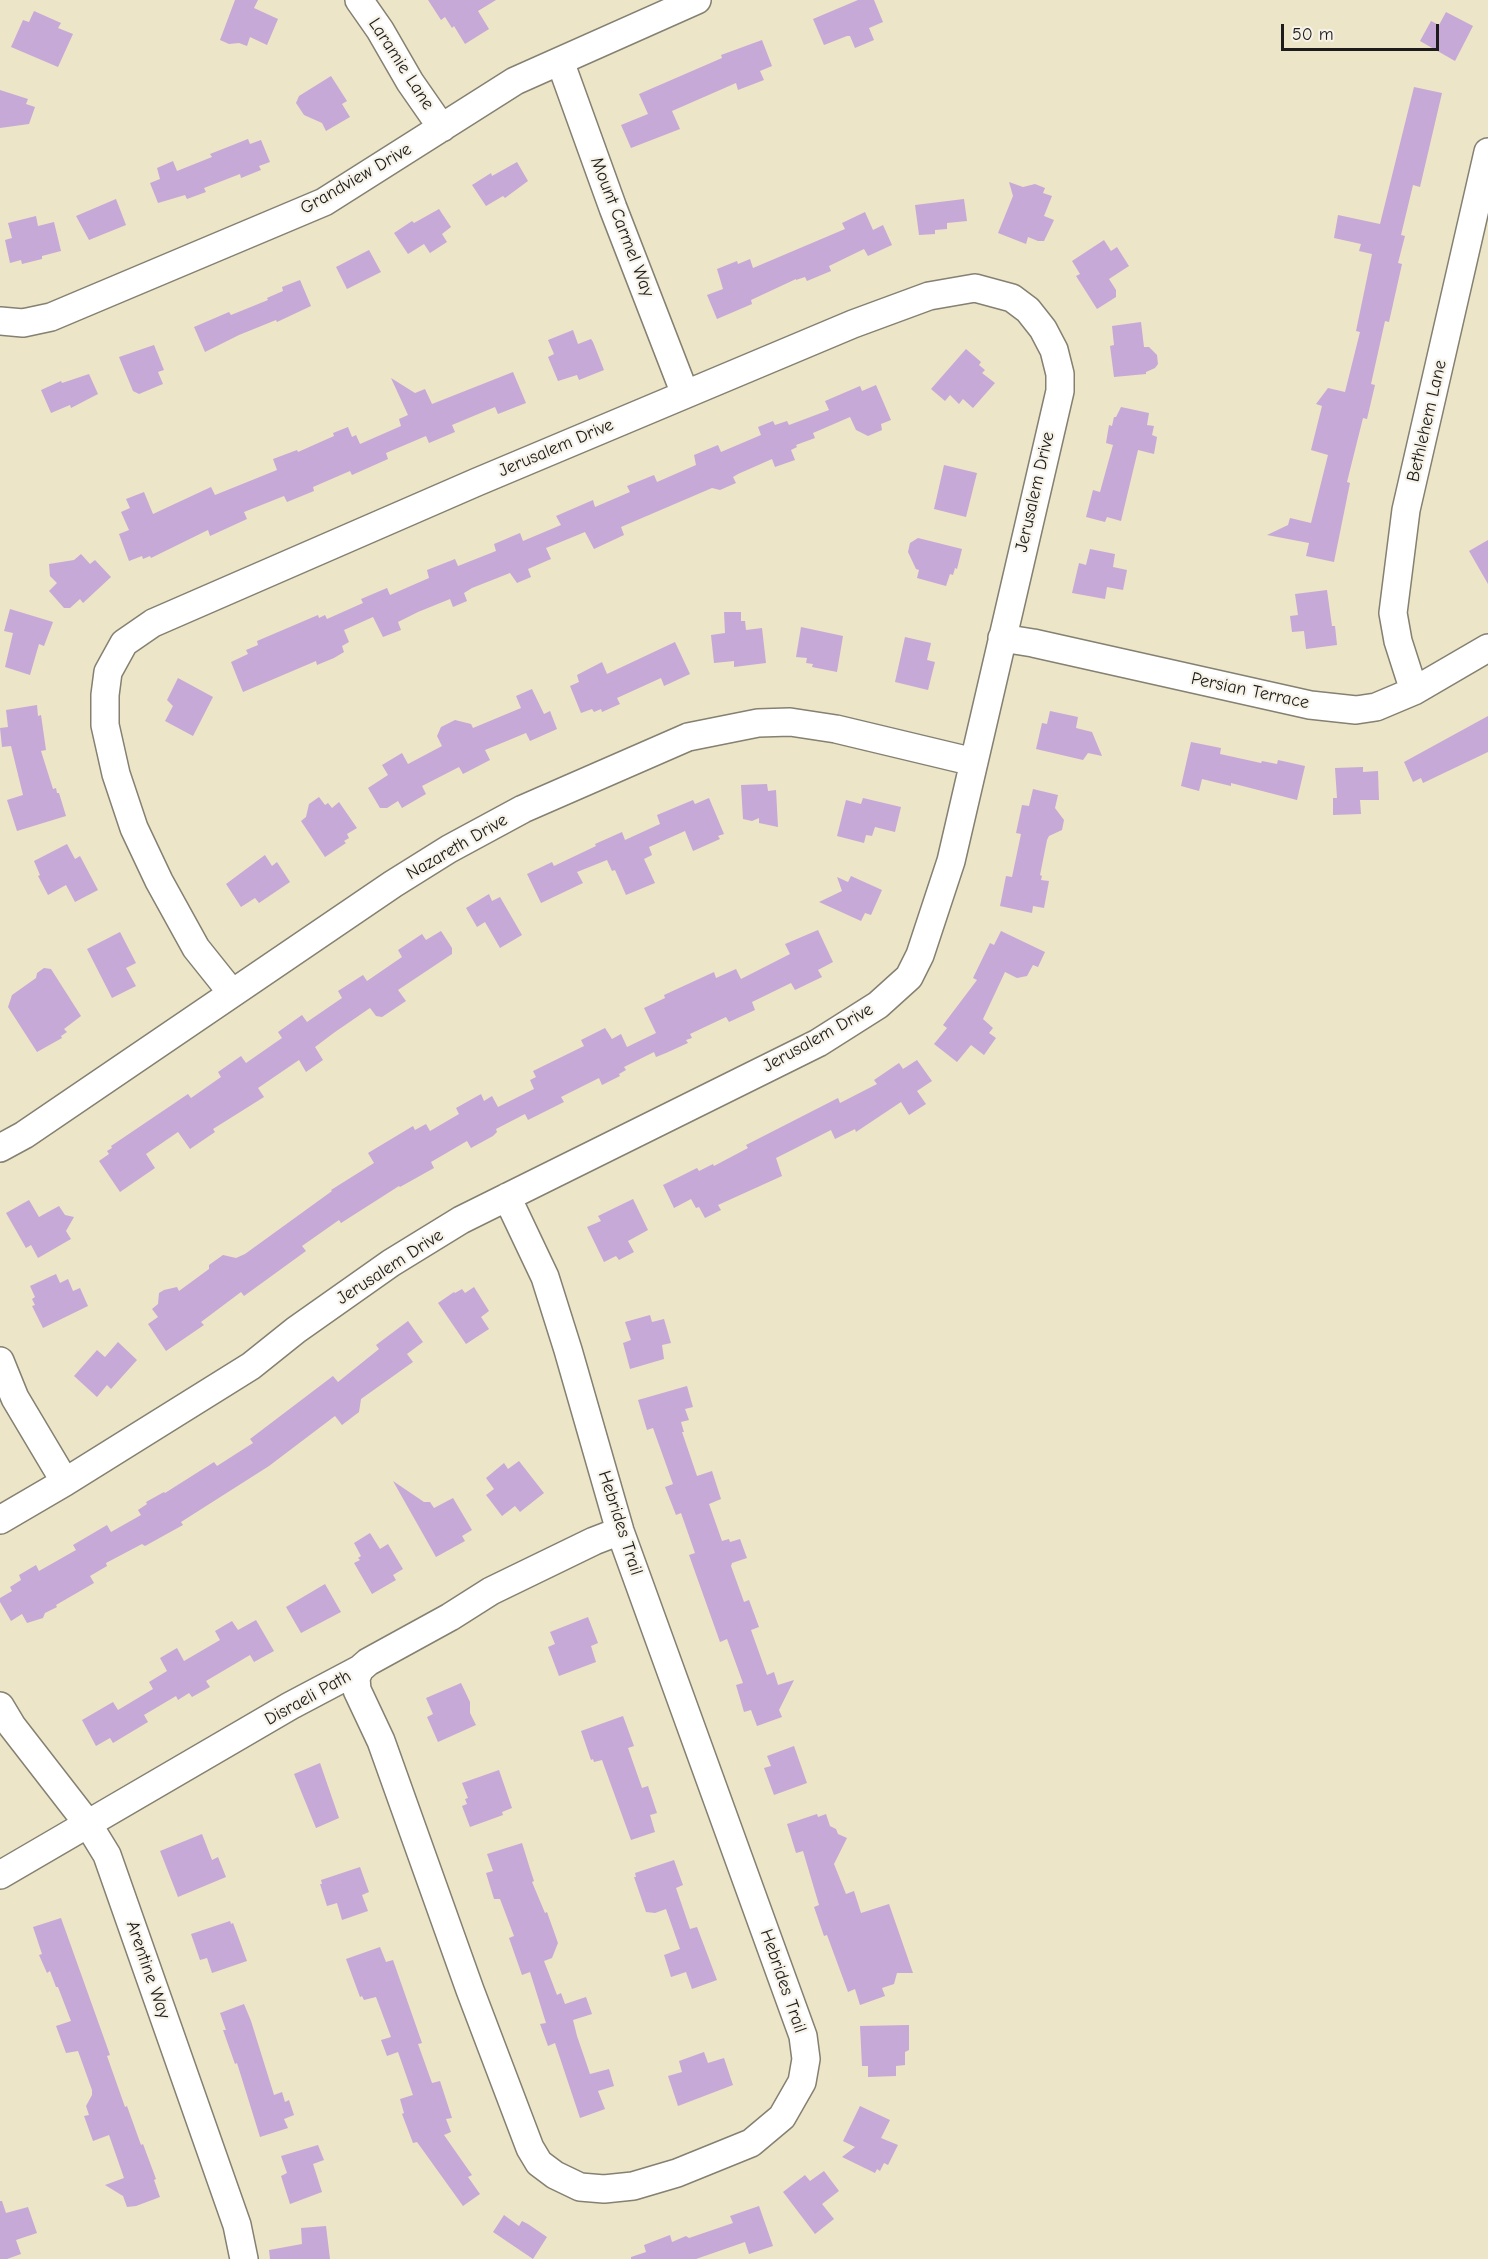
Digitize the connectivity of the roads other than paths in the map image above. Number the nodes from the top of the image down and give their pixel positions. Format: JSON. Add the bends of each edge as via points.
{"nodes":[{"id":1,"x":359,"y":0,"type":"edge"},
{"id":2,"x":697,"y":0,"type":"edge"},
{"id":3,"x":560,"y":61,"type":"junction"},
{"id":4,"x":442,"y":128,"type":"junction"},
{"id":5,"x":1488,"y":152,"type":"edge"},
{"id":6,"x":0,"y":321,"type":"edge"},
{"id":7,"x":686,"y":393,"type":"junction"},
{"id":8,"x":1002,"y":638,"type":"junction"},
{"id":9,"x":1488,"y":648,"type":"edge"},
{"id":10,"x":1414,"y":691,"type":"junction"},
{"id":11,"x":974,"y":762,"type":"junction"},
{"id":12,"x":232,"y":993,"type":"junction"},
{"id":13,"x":0,"y":1148,"type":"edge"},
{"id":14,"x":507,"y":1197,"type":"junction"},
{"id":15,"x":0,"y":1361,"type":"edge"},
{"id":16,"x":65,"y":1482,"type":"junction"},
{"id":17,"x":0,"y":1520,"type":"edge"},
{"id":18,"x":620,"y":1531,"type":"junction"},
{"id":19,"x":360,"y":1670,"type":"junction"},
{"id":20,"x":0,"y":1706,"type":"edge"},
{"id":21,"x":88,"y":1824,"type":"junction"},
{"id":22,"x":0,"y":1875,"type":"edge"},
{"id":23,"x":244,"y":2259,"type":"edge"}],
"edges":[{"from":1,"to":4,"type":"street","name":"Laramie Lane"},
{"from":2,"to":3,"type":"street","name":"Grandview Drive"},
{"from":3,"to":4,"type":"street","name":"Grandview Drive","via":[[515,81]]},
{"from":3,"to":7,"type":"street","name":"Mount Carmel Way"},
{"from":4,"to":6,"type":"street","name":"Grandview Drive","via":[[324,202],[51,317],[23,323]]},
{"from":5,"to":10,"type":"street","name":"Bethlehem Lane","via":[[1406,510],[1393,614]]},
{"from":7,"to":8,"type":"street","name":"Jerusalem Drive","via":[[929,296],[975,288],[1012,298],[1028,310],[1054,350],[1060,391]]},
{"from":7,"to":12,"type":"street","name":"Jerusalem Drive","via":[[153,623],[124,643],[108,672],[105,695],[105,725],[116,774],[134,828],[159,881],[196,948]]},
{"from":8,"to":10,"type":"street","name":"Persian Terrace","via":[[1310,705],[1356,710],[1376,707]]},
{"from":8,"to":11,"type":"street","name":"Jerusalem Drive"},
{"from":9,"to":10,"type":"street","name":"Persian Terrace"},
{"from":11,"to":12,"type":"street","name":"Nazareth Drive","via":[[790,722],[758,723],[688,737],[523,809],[449,849]]},
{"from":11,"to":14,"type":"street","name":"Jerusalem Drive","via":[[951,861],[909,977],[878,1005],[818,1043]]},
{"from":12,"to":13,"type":"street","name":"Nazareth Drive"},
{"from":14,"to":16,"type":"street","name":"Jerusalem Drive","via":[[391,1263],[251,1366]]},
{"from":14,"to":18,"type":"street","name":"Hebrides Trail","via":[[545,1277]]},
{"from":15,"to":16,"type":"street","via":[[15,1398]]},
{"from":16,"to":17,"type":"street","name":"Jerusalem Drive"},
{"from":18,"to":19,"type":"street","name":"Disraeli Path","via":[[491,1592]]},
{"from":18,"to":19,"type":"street","name":"Hebrides Trail","via":[[803,2036],[806,2059],[802,2082],[782,2117],[751,2143],[677,2173],[633,2186],[604,2189],[580,2187],[539,2163],[470,1990],[381,1741],[357,1690]]},
{"from":19,"to":21,"type":"street","name":"Disraeli Path"},
{"from":20,"to":21,"type":"street","name":"Arentine Way"},
{"from":21,"to":22,"type":"street","name":"Disraeli Path"},
{"from":21,"to":23,"type":"street","name":"Arentine Way","via":[[107,1855],[237,2224]]}]}
